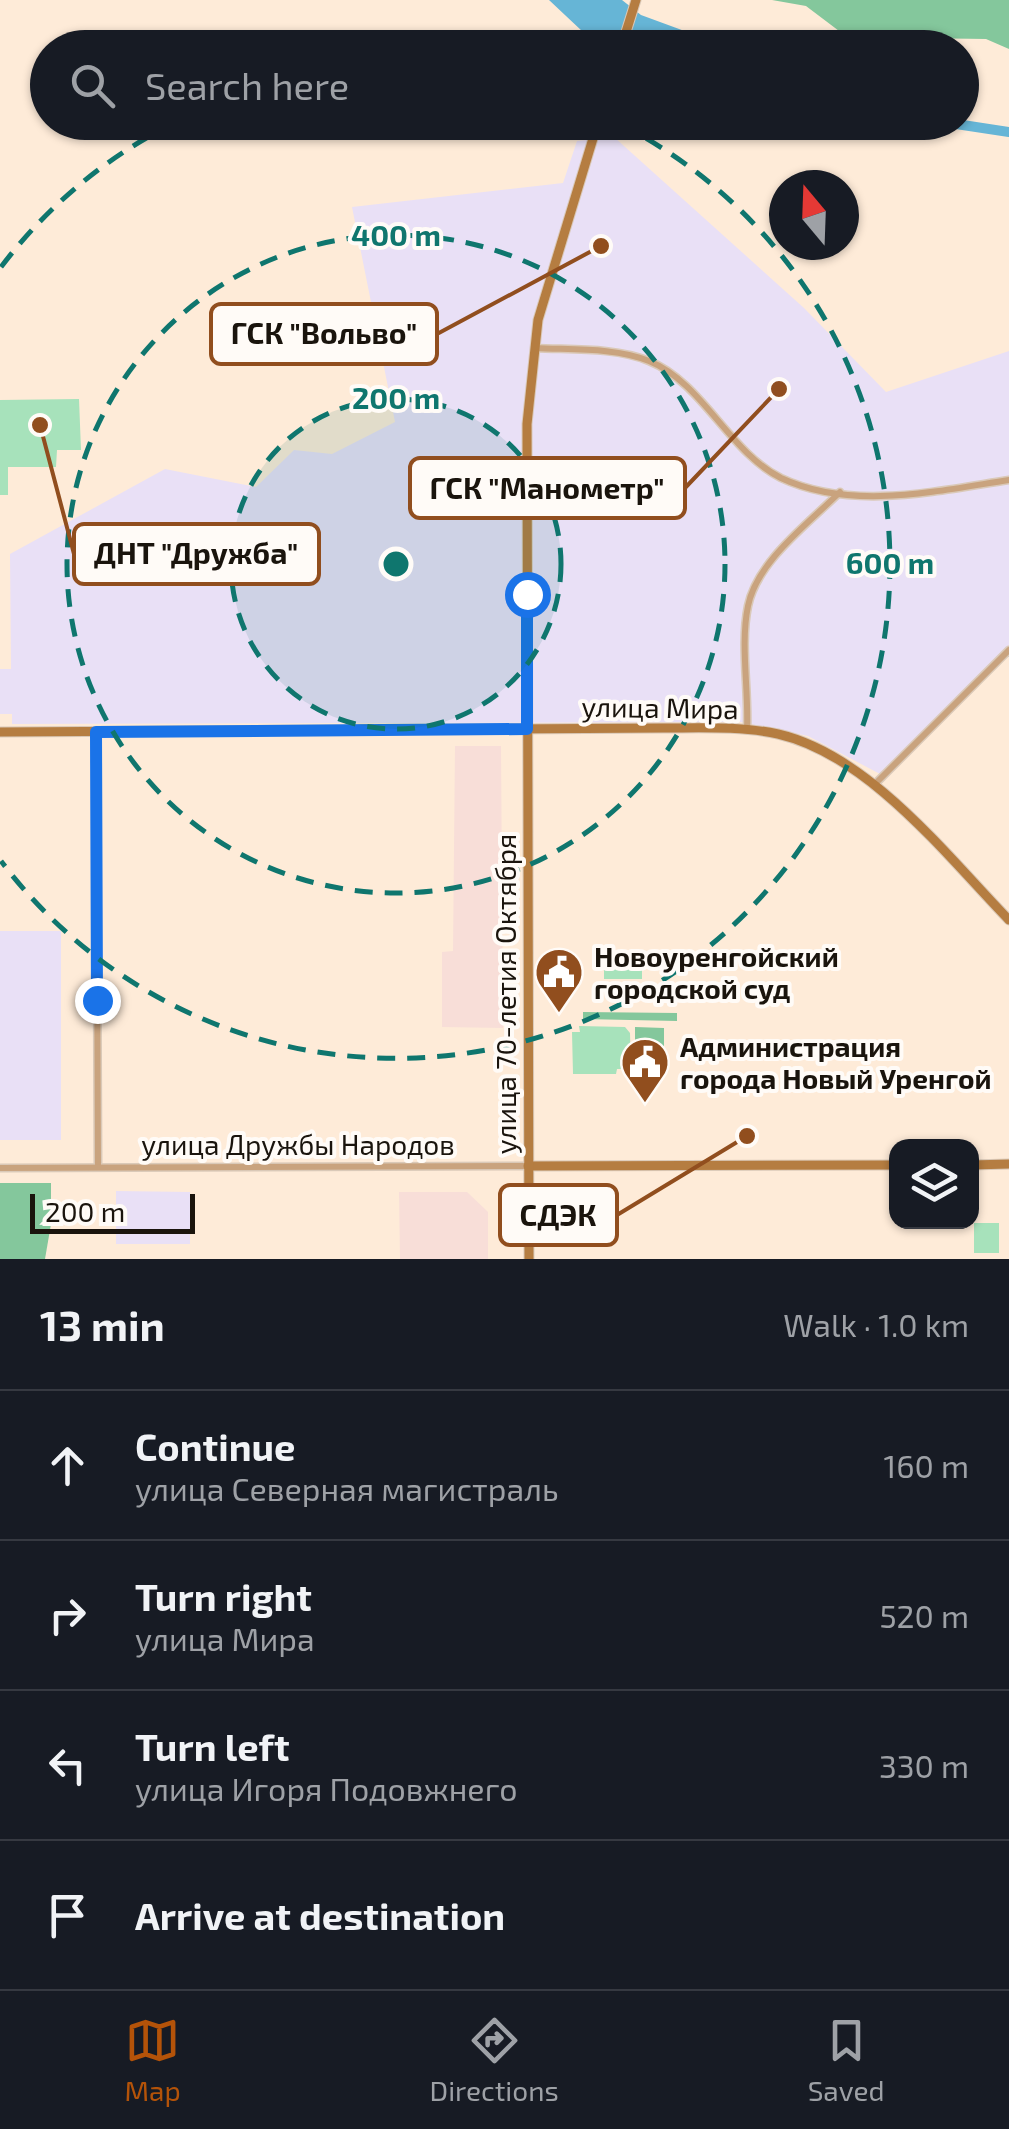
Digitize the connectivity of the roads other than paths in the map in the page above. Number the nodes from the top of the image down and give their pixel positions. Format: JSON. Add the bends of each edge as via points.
{"nodes":[{"id":1,"x":636,"y":0,"type":"edge"},
{"id":2,"x":627,"y":30,"type":"edge"},
{"id":3,"x":592,"y":140,"type":"edge"},
{"id":4,"x":533,"y":348,"type":"junction"},
{"id":5,"x":1009,"y":480,"type":"edge"},
{"id":6,"x":841,"y":492,"type":"junction"},
{"id":7,"x":1009,"y":650,"type":"edge"},
{"id":8,"x":527,"y":729,"type":"junction"},
{"id":9,"x":746,"y":730,"type":"junction"},
{"id":10,"x":0,"y":732,"type":"edge"},
{"id":11,"x":96,"y":732,"type":"junction"},
{"id":12,"x":874,"y":785,"type":"junction"},
{"id":13,"x":1009,"y":920,"type":"edge"},
{"id":14,"x":1009,"y":1164,"type":"edge"},
{"id":15,"x":889,"y":1165,"type":"edge"},
{"id":16,"x":979,"y":1165,"type":"edge"},
{"id":17,"x":528,"y":1166,"type":"junction"},
{"id":18,"x":98,"y":1167,"type":"junction"},
{"id":19,"x":0,"y":1168,"type":"edge"},
{"id":20,"x":529,"y":1259,"type":"edge"}],
"edges":[{"from":1,"to":2,"type":"street"},
{"from":3,"to":4,"type":"street","name":"улица 70-летия Октября"},
{"from":4,"to":6,"type":"street","via":[[654,363],[772,473]]},
{"from":4,"to":8,"type":"street","name":"улица 70-летия Октября"},
{"from":5,"to":6,"type":"street","via":[[896,496]]},
{"from":6,"to":9,"type":"street","via":[[780,553],[752,594]]},
{"from":7,"to":12,"type":"street"},
{"from":8,"to":9,"type":"street","name":"улица Мира"},
{"from":8,"to":11,"type":"street","name":"улица Мира"},
{"from":8,"to":17,"type":"street","name":"улица 70-летия Октября"},
{"from":9,"to":12,"type":"street","name":"улица Мира","via":[[810,744]]},
{"from":10,"to":11,"type":"street","name":"улица Мира"},
{"from":11,"to":18,"type":"street"},
{"from":12,"to":13,"type":"street","name":"улица Мира"},
{"from":14,"to":16,"type":"street"},
{"from":15,"to":17,"type":"street","name":"улица Дружбы Народов"},
{"from":17,"to":18,"type":"street","name":"улица Дружбы Народов"},
{"from":17,"to":20,"type":"street","name":"улица 70-летия Октября"},
{"from":18,"to":19,"type":"street","name":"улица Дружбы Народов"}]}
